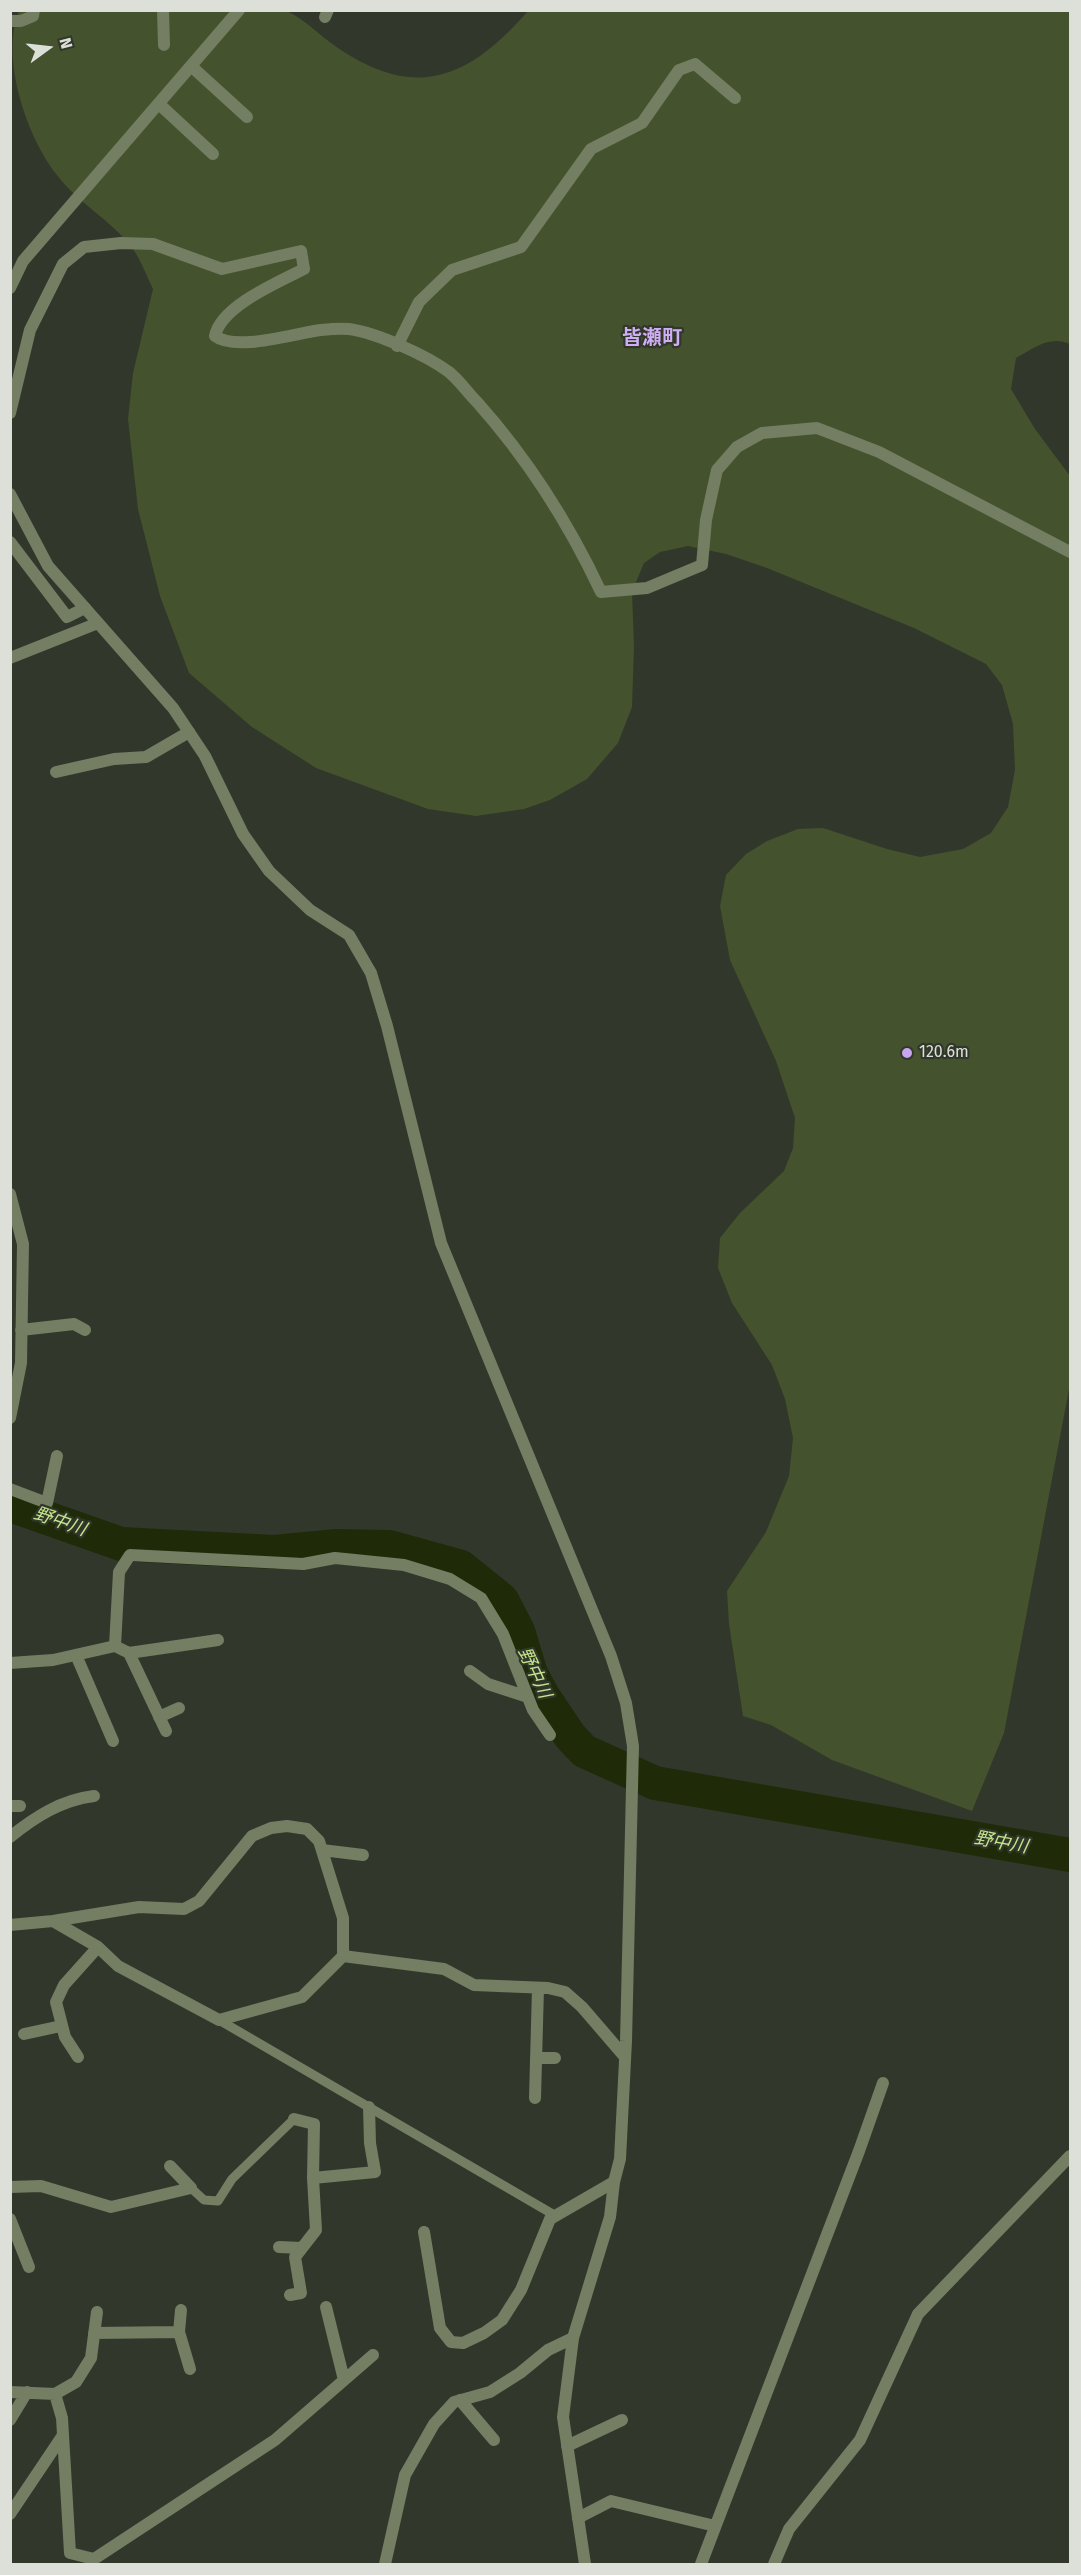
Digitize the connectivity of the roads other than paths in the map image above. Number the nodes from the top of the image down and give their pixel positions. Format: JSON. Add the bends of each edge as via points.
{"nodes":[{"id":1,"x":34,"y":10,"type":"edge"},
{"id":2,"x":163,"y":10,"type":"edge"},
{"id":3,"x":239,"y":10,"type":"edge"},
{"id":4,"x":10,"y":21,"type":"edge"},
{"id":5,"x":164,"y":45,"type":"dead end"},
{"id":6,"x":191,"y":66,"type":"junction"},
{"id":7,"x":735,"y":98,"type":"dead end"},
{"id":8,"x":159,"y":104,"type":"junction"},
{"id":9,"x":247,"y":117,"type":"dead end"},
{"id":10,"x":213,"y":154,"type":"dead end"},
{"id":11,"x":10,"y":288,"type":"edge"},
{"id":12,"x":397,"y":346,"type":"junction"},
{"id":13,"x":10,"y":413,"type":"edge"},
{"id":14,"x":10,"y":494,"type":"edge"},
{"id":15,"x":10,"y":542,"type":"edge"},
{"id":16,"x":1071,"y":552,"type":"edge"},
{"id":17,"x":85,"y":608,"type":"junction"},
{"id":18,"x":98,"y":623,"type":"junction"},
{"id":19,"x":10,"y":658,"type":"edge"},
{"id":20,"x":189,"y":732,"type":"junction"},
{"id":21,"x":56,"y":772,"type":"dead end"},
{"id":22,"x":10,"y":1194,"type":"edge"},
{"id":23,"x":21,"y":1330,"type":"junction"},
{"id":24,"x":85,"y":1330,"type":"dead end"},
{"id":25,"x":10,"y":1418,"type":"edge"},
{"id":26,"x":57,"y":1456,"type":"dead end"},
{"id":27,"x":10,"y":1489,"type":"edge"},
{"id":28,"x":218,"y":1640,"type":"dead end"},
{"id":29,"x":116,"y":1646,"type":"junction"},
{"id":30,"x":129,"y":1653,"type":"junction"},
{"id":31,"x":76,"y":1655,"type":"junction"},
{"id":32,"x":10,"y":1663,"type":"edge"},
{"id":33,"x":470,"y":1671,"type":"dead end"},
{"id":34,"x":528,"y":1697,"type":"junction"},
{"id":35,"x":179,"y":1708,"type":"dead end"},
{"id":36,"x":159,"y":1717,"type":"junction"},
{"id":37,"x":166,"y":1731,"type":"dead end"},
{"id":38,"x":550,"y":1735,"type":"dead end"},
{"id":39,"x":113,"y":1741,"type":"dead end"},
{"id":40,"x":94,"y":1796,"type":"dead end"},
{"id":41,"x":10,"y":1837,"type":"edge"},
{"id":42,"x":322,"y":1850,"type":"junction"},
{"id":43,"x":363,"y":1855,"type":"dead end"},
{"id":44,"x":53,"y":1922,"type":"junction"},
{"id":45,"x":10,"y":1925,"type":"edge"},
{"id":46,"x":98,"y":1947,"type":"junction"},
{"id":47,"x":343,"y":1956,"type":"junction"},
{"id":48,"x":538,"y":1988,"type":"junction"},
{"id":49,"x":219,"y":2020,"type":"junction"},
{"id":50,"x":61,"y":2026,"type":"junction"},
{"id":51,"x":24,"y":2034,"type":"dead end"},
{"id":52,"x":625,"y":2057,"type":"junction"},
{"id":53,"x":78,"y":2058,"type":"dead end"},
{"id":54,"x":536,"y":2058,"type":"junction"},
{"id":55,"x":555,"y":2058,"type":"dead end"},
{"id":56,"x":883,"y":2083,"type":"dead end"},
{"id":57,"x":535,"y":2098,"type":"dead end"},
{"id":58,"x":369,"y":2108,"type":"junction"},
{"id":59,"x":294,"y":2119,"type":"joint"},
{"id":60,"x":1071,"y":2156,"type":"edge"},
{"id":61,"x":171,"y":2166,"type":"dead end"},
{"id":62,"x":313,"y":2178,"type":"junction"},
{"id":63,"x":614,"y":2182,"type":"junction"},
{"id":64,"x":10,"y":2187,"type":"edge"},
{"id":65,"x":191,"y":2188,"type":"junction"},
{"id":66,"x":556,"y":2216,"type":"junction"},
{"id":67,"x":10,"y":2219,"type":"edge"},
{"id":68,"x":424,"y":2232,"type":"dead end"},
{"id":69,"x":279,"y":2247,"type":"dead end"},
{"id":70,"x":302,"y":2248,"type":"junction"},
{"id":71,"x":29,"y":2267,"type":"dead end"},
{"id":72,"x":290,"y":2295,"type":"dead end"},
{"id":73,"x":326,"y":2307,"type":"dead end"},
{"id":74,"x":181,"y":2310,"type":"dead end"},
{"id":75,"x":97,"y":2312,"type":"dead end"},
{"id":76,"x":179,"y":2332,"type":"junction"},
{"id":77,"x":94,"y":2333,"type":"junction"},
{"id":78,"x":573,"y":2338,"type":"junction"},
{"id":79,"x":373,"y":2355,"type":"dead end"},
{"id":80,"x":190,"y":2369,"type":"dead end"},
{"id":81,"x":344,"y":2380,"type":"junction"},
{"id":82,"x":10,"y":2392,"type":"edge"},
{"id":83,"x":27,"y":2392,"type":"junction"},
{"id":84,"x":55,"y":2394,"type":"junction"},
{"id":85,"x":460,"y":2400,"type":"junction"},
{"id":86,"x":10,"y":2420,"type":"edge"},
{"id":87,"x":622,"y":2420,"type":"dead end"},
{"id":88,"x":63,"y":2435,"type":"junction"},
{"id":89,"x":494,"y":2440,"type":"dead end"},
{"id":90,"x":567,"y":2446,"type":"junction"},
{"id":91,"x":10,"y":2514,"type":"edge"},
{"id":92,"x":578,"y":2518,"type":"junction"},
{"id":93,"x":715,"y":2526,"type":"junction"},
{"id":94,"x":95,"y":2562,"type":"edge"},
{"id":95,"x":386,"y":2565,"type":"edge"},
{"id":96,"x":585,"y":2565,"type":"edge"},
{"id":97,"x":700,"y":2565,"type":"edge"},
{"id":98,"x":774,"y":2565,"type":"edge"}],
"edges":[{"from":1,"to":4,"type":"street","via":[[33,16]]},
{"from":2,"to":5,"type":"street"},
{"from":3,"to":6,"type":"street"},
{"from":6,"to":8,"type":"street"},
{"from":6,"to":9,"type":"street"},
{"from":7,"to":12,"type":"street","via":[[695,64],[679,69],[642,123],[591,149],[521,247],[453,270],[419,302]]},
{"from":8,"to":10,"type":"street"},
{"from":8,"to":11,"type":"street","via":[[23,261]]},
{"from":12,"to":13,"type":"street","via":[[348,329],[238,343],[215,336],[217,326],[246,300],[304,269],[301,250],[222,269],[153,244],[84,247],[63,264],[30,330]]},
{"from":12,"to":16,"type":"street","via":[[424,356],[451,373],[508,437],[582,552],[601,592],[647,588],[702,565],[706,520],[717,470],[737,447],[762,433],[817,428],[879,452]]},
{"from":14,"to":17,"type":"street","via":[[48,566]]},
{"from":15,"to":17,"type":"street","via":[[67,617]]},
{"from":17,"to":18,"type":"street"},
{"from":18,"to":19,"type":"street"},
{"from":18,"to":20,"type":"street","via":[[173,708]]},
{"from":20,"to":21,"type":"street","via":[[146,757],[114,759]]},
{"from":20,"to":52,"type":"street","via":[[243,834],[270,871],[310,909],[349,935],[371,973],[441,1243],[626,1703],[633,1746],[633,1808]]},
{"from":22,"to":23,"type":"street","via":[[22,1244]]},
{"from":23,"to":24,"type":"street","via":[[74,1324]]},
{"from":23,"to":25,"type":"street","via":[[21,1363]]},
{"from":26,"to":27,"type":"street","via":[[47,1503]]},
{"from":28,"to":30,"type":"street"},
{"from":29,"to":30,"type":"street"},
{"from":29,"to":31,"type":"street"},
{"from":29,"to":34,"type":"street","via":[[119,1572],[130,1555],[303,1564],[335,1558],[404,1565],[450,1579],[480,1598],[503,1634]]},
{"from":30,"to":36,"type":"street"},
{"from":31,"to":32,"type":"street"},
{"from":31,"to":39,"type":"street"},
{"from":33,"to":34,"type":"street","via":[[488,1684]]},
{"from":34,"to":38,"type":"street"},
{"from":35,"to":36,"type":"street"},
{"from":36,"to":37,"type":"street"},
{"from":40,"to":41,"type":"street","via":[[75,1798],[43,1813]]},
{"from":42,"to":43,"type":"street"},
{"from":42,"to":44,"type":"street","via":[[319,1840],[307,1829],[271,1828],[252,1836],[199,1901],[184,1909],[139,1907]]},
{"from":42,"to":47,"type":"street","via":[[343,1918]]},
{"from":44,"to":45,"type":"street"},
{"from":44,"to":46,"type":"street"},
{"from":46,"to":49,"type":"street","via":[[118,1966]]},
{"from":46,"to":50,"type":"street","via":[[64,1985],[56,2002]]},
{"from":47,"to":48,"type":"street","via":[[444,1969],[474,1985]]},
{"from":47,"to":49,"type":"street","via":[[302,1997]]},
{"from":48,"to":52,"type":"street","via":[[565,1992]]},
{"from":48,"to":54,"type":"street"},
{"from":49,"to":58,"type":"lane"},
{"from":50,"to":51,"type":"street"},
{"from":50,"to":53,"type":"street"},
{"from":52,"to":63,"type":"street","via":[[620,2159]]},
{"from":54,"to":55,"type":"street"},
{"from":54,"to":57,"type":"street"},
{"from":56,"to":93,"type":"street"},
{"from":58,"to":62,"type":"street","via":[[375,2172]]},
{"from":58,"to":66,"type":"lane"},
{"from":59,"to":62,"type":"street","via":[[314,2124]]},
{"from":59,"to":65,"type":"lane","via":[[232,2178],[218,2201],[204,2200]]},
{"from":60,"to":98,"type":"street","via":[[918,2314],[860,2440],[789,2529]]},
{"from":61,"to":65,"type":"street"},
{"from":62,"to":70,"type":"street","via":[[316,2230]]},
{"from":63,"to":66,"type":"street"},
{"from":63,"to":78,"type":"street","via":[[610,2217]]},
{"from":64,"to":65,"type":"street","via":[[41,2186],[111,2207]]},
{"from":66,"to":68,"type":"street","via":[[550,2219],[521,2290],[502,2320],[463,2343],[451,2342],[440,2328]]},
{"from":67,"to":71,"type":"street"},
{"from":69,"to":70,"type":"street"},
{"from":70,"to":72,"type":"street","via":[[295,2257],[301,2293]]},
{"from":73,"to":81,"type":"street"},
{"from":74,"to":76,"type":"street"},
{"from":75,"to":77,"type":"street"},
{"from":76,"to":77,"type":"street"},
{"from":76,"to":80,"type":"street"},
{"from":77,"to":84,"type":"street","via":[[91,2358],[76,2382]]},
{"from":78,"to":85,"type":"street","via":[[548,2350],[490,2392]]},
{"from":78,"to":90,"type":"street","via":[[563,2417]]},
{"from":79,"to":81,"type":"street"},
{"from":81,"to":94,"type":"street","via":[[275,2440]]},
{"from":82,"to":83,"type":"street"},
{"from":83,"to":84,"type":"street"},
{"from":83,"to":86,"type":"street"},
{"from":84,"to":88,"type":"street"},
{"from":85,"to":89,"type":"street"},
{"from":85,"to":95,"type":"street","via":[[434,2424],[405,2475]]},
{"from":87,"to":90,"type":"street"},
{"from":88,"to":91,"type":"street"},
{"from":88,"to":94,"type":"street","via":[[70,2553]]},
{"from":90,"to":92,"type":"street"},
{"from":92,"to":93,"type":"street","via":[[611,2501]]},
{"from":92,"to":96,"type":"street"},
{"from":93,"to":97,"type":"street"}]}
